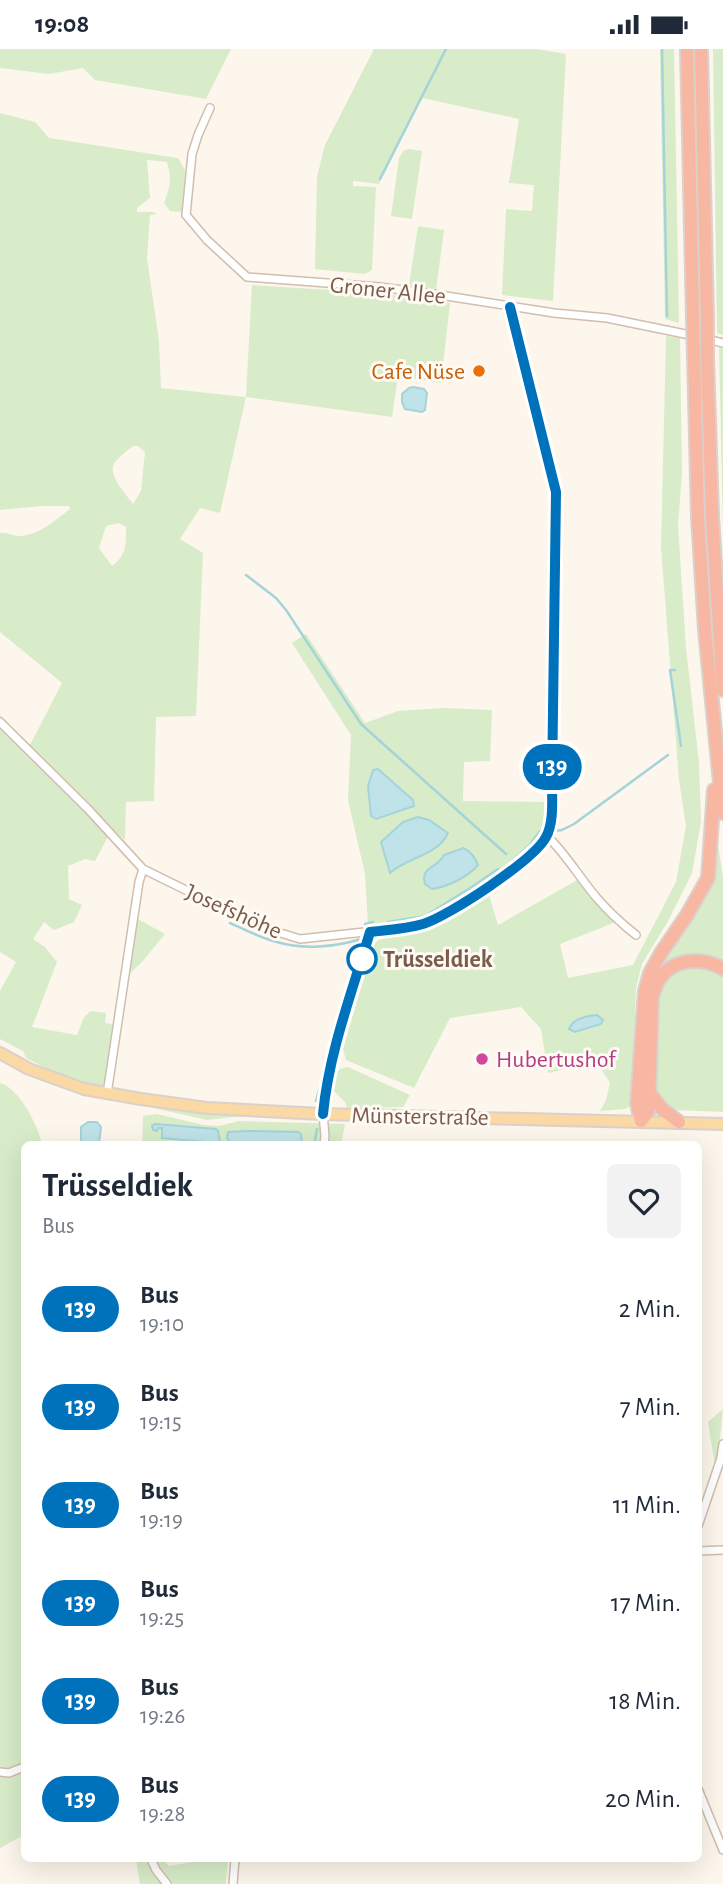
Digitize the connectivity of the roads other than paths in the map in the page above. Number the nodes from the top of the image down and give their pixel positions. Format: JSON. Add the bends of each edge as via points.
{"nodes":[{"id":1,"x":688,"y":49,"type":"edge"},
{"id":2,"x":701,"y":49,"type":"edge"},
{"id":3,"x":210,"y":108,"type":"dead end"},
{"id":4,"x":510,"y":307,"type":"junction"},
{"id":5,"x":723,"y":343,"type":"edge"},
{"id":6,"x":723,"y":689,"type":"edge"},
{"id":7,"x":0,"y":722,"type":"edge"},
{"id":8,"x":717,"y":759,"type":"junction"},
{"id":9,"x":723,"y":813,"type":"edge"},
{"id":10,"x":547,"y":836,"type":"junction"},
{"id":11,"x":144,"y":869,"type":"junction"},
{"id":12,"x":370,"y":932,"type":"junction"},
{"id":13,"x":636,"y":935,"type":"dead end"},
{"id":14,"x":723,"y":969,"type":"edge"},
{"id":15,"x":0,"y":1053,"type":"edge"},
{"id":16,"x":649,"y":1092,"type":"junction"},
{"id":17,"x":107,"y":1094,"type":"junction"},
{"id":18,"x":323,"y":1114,"type":"junction"},
{"id":19,"x":641,"y":1121,"type":"junction"},
{"id":20,"x":679,"y":1122,"type":"junction"},
{"id":21,"x":723,"y":1124,"type":"edge"},
{"id":22,"x":324,"y":1141,"type":"edge"},
{"id":23,"x":723,"y":1444,"type":"edge"},
{"id":24,"x":702,"y":1514,"type":"edge"},
{"id":25,"x":702,"y":1551,"type":"edge"},
{"id":26,"x":723,"y":1551,"type":"edge"},
{"id":27,"x":21,"y":1768,"type":"edge"},
{"id":28,"x":0,"y":1772,"type":"edge"},
{"id":29,"x":702,"y":1799,"type":"edge"},
{"id":30,"x":723,"y":1850,"type":"edge"},
{"id":31,"x":152,"y":1862,"type":"edge"},
{"id":32,"x":235,"y":1862,"type":"edge"},
{"id":33,"x":167,"y":1884,"type":"edge"},
{"id":34,"x":233,"y":1884,"type":"edge"}],
"edges":[{"from":1,"to":8,"type":"highway","bridge":true,"via":[[698,518]]},
{"from":2,"to":6,"type":"highway","bridge":true,"via":[[712,516]]},
{"from":3,"to":4,"type":"street","name":"Groner Allee","via":[[192,154],[187,215],[247,277],[380,287]]},
{"from":4,"to":5,"type":"street","name":"Groner Allee","via":[[607,318]]},
{"from":4,"to":10,"type":"street","via":[[556,492],[552,784]]},
{"from":7,"to":11,"type":"street","name":"Josefshöhe"},
{"from":8,"to":9,"type":"highway"},
{"from":8,"to":19,"type":"highway","via":[[708,878],[661,953],[645,991],[637,1104]]},
{"from":10,"to":12,"type":"street","via":[[534,853],[443,915],[418,925]]},
{"from":10,"to":13,"type":"street","via":[[597,898]]},
{"from":11,"to":12,"type":"street","name":"Josefshöhe","via":[[261,927],[300,939]]},
{"from":11,"to":17,"type":"street"},
{"from":12,"to":18,"type":"street","via":[[333,1059]]},
{"from":14,"to":16,"type":"highway","via":[[690,960],[659,980],[652,996]]},
{"from":15,"to":17,"type":"main road","name":"Münsterstraße","via":[[29,1069]]},
{"from":16,"to":19,"type":"highway","via":[[648,1112]]},
{"from":16,"to":20,"type":"highway"},
{"from":17,"to":18,"type":"main road","name":"Münsterstraße","via":[[207,1108]]},
{"from":18,"to":19,"type":"main road","name":"Münsterstraße"},
{"from":18,"to":22,"type":"street"},
{"from":19,"to":20,"type":"main road","name":"Münsterstraße"},
{"from":20,"to":21,"type":"main road","name":"Münsterstraße"},
{"from":23,"to":24,"type":"street"},
{"from":25,"to":26,"type":"street"},
{"from":27,"to":28,"type":"street"},
{"from":29,"to":30,"type":"street"},
{"from":31,"to":33,"type":"street"},
{"from":32,"to":34,"type":"street"}]}
